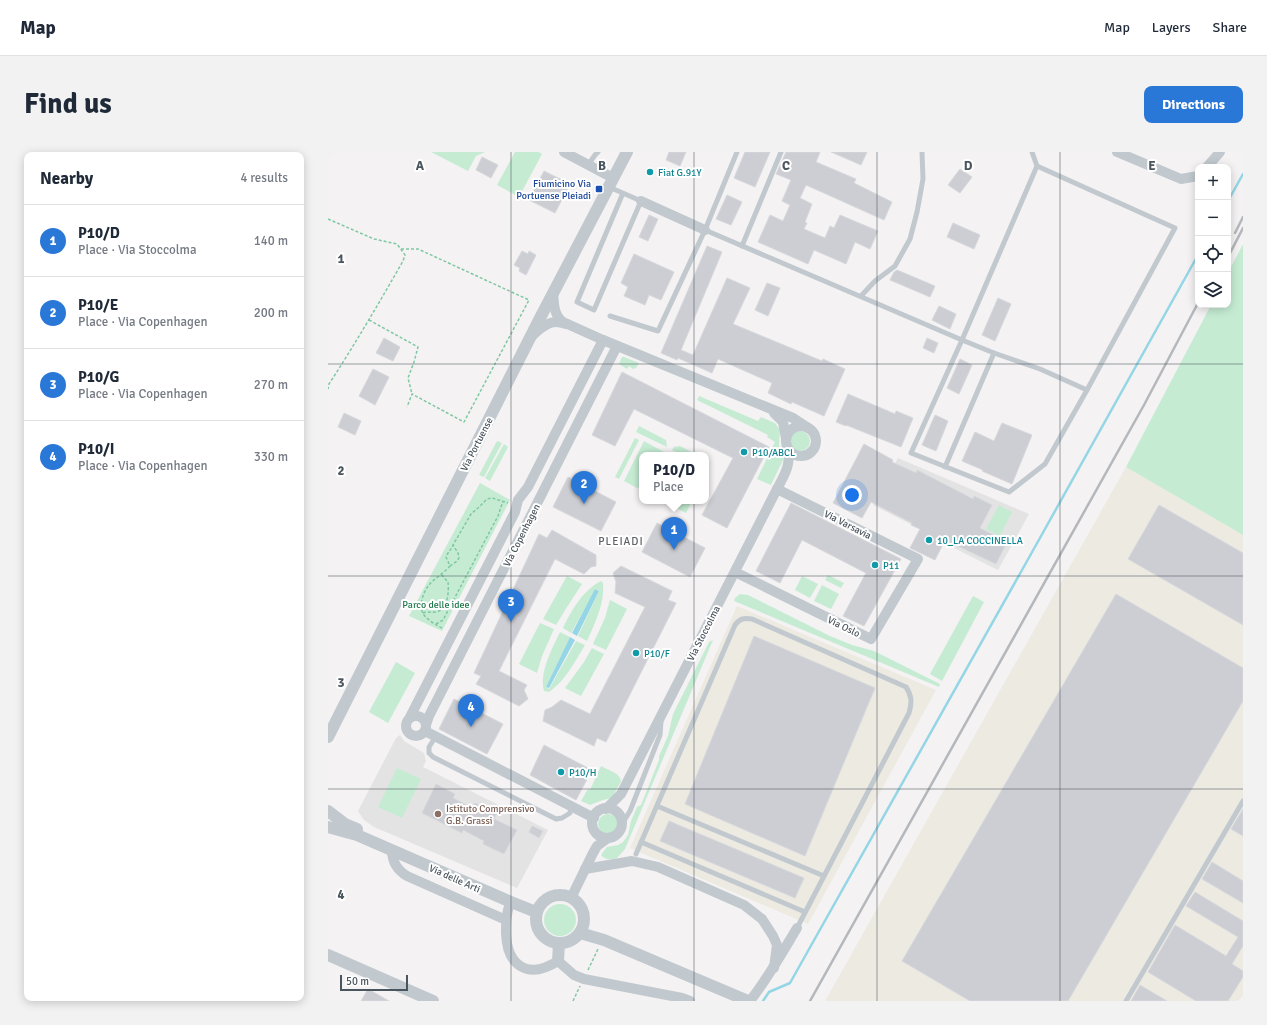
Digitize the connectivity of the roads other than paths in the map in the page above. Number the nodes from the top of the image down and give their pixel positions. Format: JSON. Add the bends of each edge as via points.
{"nodes":[{"id":1,"x":564,"y":152,"type":"edge"},
{"id":2,"x":598,"y":152,"type":"edge"},
{"id":3,"x":627,"y":152,"type":"edge"},
{"id":4,"x":737,"y":152,"type":"edge"},
{"id":5,"x":781,"y":152,"type":"edge"},
{"id":6,"x":922,"y":152,"type":"edge"},
{"id":7,"x":1032,"y":152,"type":"edge"},
{"id":8,"x":1117,"y":152,"type":"edge"},
{"id":9,"x":1220,"y":152,"type":"edge"},
{"id":10,"x":1210,"y":164,"type":"edge"},
{"id":11,"x":588,"y":165,"type":"junction"},
{"id":12,"x":1037,"y":166,"type":"junction"},
{"id":13,"x":1195,"y":177,"type":"edge"},
{"id":14,"x":611,"y":183,"type":"junction"},
{"id":15,"x":623,"y":193,"type":"junction"},
{"id":16,"x":640,"y":201,"type":"junction"},
{"id":17,"x":705,"y":230,"type":"junction"},
{"id":18,"x":742,"y":246,"type":"junction"},
{"id":19,"x":553,"y":292,"type":"junction"},
{"id":20,"x":861,"y":296,"type":"junction"},
{"id":21,"x":610,"y":316,"type":"dead end"},
{"id":22,"x":566,"y":324,"type":"junction"},
{"id":23,"x":529,"y":340,"type":"junction"},
{"id":24,"x":603,"y":340,"type":"junction"},
{"id":25,"x":962,"y":340,"type":"junction"},
{"id":26,"x":617,"y":346,"type":"junction"},
{"id":27,"x":994,"y":353,"type":"junction"},
{"id":28,"x":1087,"y":390,"type":"junction"},
{"id":29,"x":772,"y":410,"type":"junction"},
{"id":30,"x":808,"y":428,"type":"junction"},
{"id":31,"x":787,"y":443,"type":"junction"},
{"id":32,"x":802,"y":455,"type":"junction"},
{"id":33,"x":945,"y":467,"type":"junction"},
{"id":34,"x":786,"y":473,"type":"junction"},
{"id":35,"x":777,"y":489,"type":"junction"},
{"id":36,"x":524,"y":494,"type":"junction"},
{"id":37,"x":512,"y":503,"type":"junction"},
{"id":38,"x":537,"y":503,"type":"junction"},
{"id":39,"x":532,"y":514,"type":"junction"},
{"id":40,"x":918,"y":559,"type":"joint"},
{"id":41,"x":735,"y":572,"type":"junction"},
{"id":42,"x":661,"y":716,"type":"junction"},
{"id":43,"x":410,"y":717,"type":"junction"},
{"id":44,"x":426,"y":728,"type":"junction"},
{"id":45,"x":436,"y":736,"type":"junction"},
{"id":46,"x":328,"y":737,"type":"edge"},
{"id":47,"x":621,"y":794,"type":"junction"},
{"id":48,"x":1243,"y":801,"type":"edge"},
{"id":49,"x":571,"y":806,"type":"junction"},
{"id":50,"x":656,"y":806,"type":"junction"},
{"id":51,"x":606,"y":809,"type":"junction"},
{"id":52,"x":328,"y":811,"type":"edge"},
{"id":53,"x":619,"y":814,"type":"junction"},
{"id":54,"x":594,"y":818,"type":"junction"},
{"id":55,"x":622,"y":824,"type":"junction"},
{"id":56,"x":328,"y":828,"type":"edge"},
{"id":57,"x":594,"y":831,"type":"junction"},
{"id":58,"x":608,"y":838,"type":"junction"},
{"id":59,"x":374,"y":842,"type":"junction"},
{"id":60,"x":641,"y":842,"type":"junction"},
{"id":61,"x":392,"y":850,"type":"junction"},
{"id":62,"x":593,"y":853,"type":"junction"},
{"id":63,"x":634,"y":857,"type":"junction"},
{"id":64,"x":585,"y":869,"type":"junction"},
{"id":65,"x":824,"y":876,"type":"junction"},
{"id":66,"x":571,"y":898,"type":"junction"},
{"id":67,"x":511,"y":902,"type":"junction"},
{"id":68,"x":536,"y":912,"type":"junction"},
{"id":69,"x":805,"y":912,"type":"junction"},
{"id":70,"x":506,"y":920,"type":"junction"},
{"id":71,"x":797,"y":928,"type":"joint"},
{"id":72,"x":580,"y":933,"type":"junction"},
{"id":73,"x":559,"y":943,"type":"junction"},
{"id":74,"x":328,"y":955,"type":"edge"},
{"id":75,"x":558,"y":961,"type":"junction"},
{"id":76,"x":774,"y":968,"type":"junction"},
{"id":77,"x":433,"y":1001,"type":"edge"},
{"id":78,"x":690,"y":1001,"type":"edge"},
{"id":79,"x":749,"y":1001,"type":"edge"},
{"id":80,"x":1126,"y":1001,"type":"edge"}],
"edges":[{"from":1,"to":11,"type":"street"},
{"from":2,"to":11,"type":"lane"},
{"from":3,"to":14,"type":"street","name":"Via Portuense"},
{"from":4,"to":17,"type":"lane"},
{"from":5,"to":18,"type":"lane"},
{"from":6,"to":20,"type":"lane","via":[[923,179],[910,239],[895,266]]},
{"from":7,"to":12,"type":"lane"},
{"from":8,"to":13,"type":"street","via":[[1181,179]]},
{"from":9,"to":10,"type":"street"},
{"from":11,"to":14,"type":"street"},
{"from":12,"to":25,"type":"lane"},
{"from":12,"to":28,"type":"lane","via":[[1175,228]]},
{"from":14,"to":15,"type":"lane"},
{"from":14,"to":19,"type":"street","name":"Via Portuense"},
{"from":15,"to":16,"type":"lane"},
{"from":15,"to":16,"type":"lane","via":[[577,302],[594,310]]},
{"from":16,"to":17,"type":"street"},
{"from":17,"to":18,"type":"lane"},
{"from":17,"to":21,"type":"lane","via":[[658,331]]},
{"from":18,"to":20,"type":"lane"},
{"from":19,"to":22,"type":"street","via":[[557,315]]},
{"from":19,"to":23,"type":"street","name":"Via Portuense"},
{"from":20,"to":25,"type":"lane"},
{"from":22,"to":23,"type":"street","via":[[557,322],[547,325]]},
{"from":22,"to":24,"type":"street"},
{"from":23,"to":46,"type":"street","name":"Via Portuense"},
{"from":24,"to":26,"type":"street"},
{"from":24,"to":36,"type":"street","name":"Via Copenhagen"},
{"from":25,"to":27,"type":"lane"},
{"from":25,"to":33,"type":"lane","via":[[911,453]]},
{"from":26,"to":29,"type":"street"},
{"from":26,"to":38,"type":"street","name":"Via Copenhagen"},
{"from":27,"to":28,"type":"lane"},
{"from":27,"to":33,"type":"lane"},
{"from":28,"to":33,"type":"lane","via":[[1045,464],[1009,492]]},
{"from":29,"to":30,"type":"street","via":[[793,418]]},
{"from":29,"to":31,"type":"street","name":"Via Stoccolma","via":[[783,422]]},
{"from":30,"to":31,"type":"street","via":[[794,428],[787,434]]},
{"from":30,"to":32,"type":"street","via":[[814,434],[815,444],[810,452]]},
{"from":31,"to":32,"type":"street","via":[[794,454]]},
{"from":31,"to":34,"type":"street","name":"Via Stoccolma","via":[[789,458]]},
{"from":32,"to":34,"type":"street","name":"Via Stoccolma"},
{"from":34,"to":35,"type":"street","name":"Via Stoccolma"},
{"from":35,"to":40,"type":"street","name":"Via Varsavia"},
{"from":35,"to":41,"type":"street","name":"Via Stoccolma"},
{"from":36,"to":37,"type":"street","name":"Via Copenhagen"},
{"from":36,"to":38,"type":"street","via":[[529,494]]},
{"from":37,"to":39,"type":"street","via":[[524,513]]},
{"from":37,"to":43,"type":"street","name":"Via Copenhagen","via":[[515,512]]},
{"from":38,"to":39,"type":"street","name":"Via Copenhagen"},
{"from":39,"to":44,"type":"street","name":"Via Copenhagen","via":[[429,716]]},
{"from":40,"to":41,"type":"street","name":"Via Oslo","via":[[871,639]]},
{"from":41,"to":42,"type":"street","name":"Via Stoccolma"},
{"from":42,"to":47,"type":"street","name":"Via Stoccolma"},
{"from":42,"to":55,"type":"lane","via":[[660,735],[630,811]]},
{"from":43,"to":44,"type":"street","via":[[422,718]]},
{"from":43,"to":44,"type":"street","via":[[405,726],[407,733],[418,737]]},
{"from":44,"to":45,"type":"street"},
{"from":45,"to":49,"type":"street"},
{"from":45,"to":49,"type":"lane","via":[[429,747],[429,753],[433,758],[556,819],[570,813]]},
{"from":47,"to":51,"type":"street","name":"Via Stoccolma"},
{"from":47,"to":53,"type":"street","name":"Via Stoccolma"},
{"from":48,"to":80,"type":"lane"},
{"from":49,"to":54,"type":"street"},
{"from":50,"to":60,"type":"lane"},
{"from":50,"to":65,"type":"lane"},
{"from":50,"to":65,"type":"lane","via":[[735,625],[744,618],[752,619],[906,687],[912,699],[909,714]]},
{"from":51,"to":53,"type":"street"},
{"from":51,"to":54,"type":"street","via":[[600,810]]},
{"from":52,"to":59,"type":"street"},
{"from":53,"to":55,"type":"street"},
{"from":54,"to":57,"type":"street"},
{"from":55,"to":58,"type":"street","via":[[618,833]]},
{"from":56,"to":59,"type":"street"},
{"from":57,"to":58,"type":"street"},
{"from":57,"to":62,"type":"street","via":[[596,838]]},
{"from":58,"to":62,"type":"street","via":[[597,846]]},
{"from":59,"to":61,"type":"street","name":"Via delle Arti"},
{"from":60,"to":63,"type":"lane"},
{"from":60,"to":69,"type":"lane"},
{"from":61,"to":67,"type":"street","name":"Via delle Arti"},
{"from":61,"to":70,"type":"street","via":[[394,863],[407,876]]},
{"from":62,"to":64,"type":"street"},
{"from":63,"to":64,"type":"street"},
{"from":63,"to":76,"type":"street","via":[[744,905],[762,919],[777,945]]},
{"from":64,"to":66,"type":"street"},
{"from":65,"to":69,"type":"lane"},
{"from":66,"to":68,"type":"street","via":[[564,895],[550,897],[544,900]]},
{"from":66,"to":72,"type":"street","via":[[582,909],[584,917]]},
{"from":67,"to":68,"type":"street","name":"Via delle Arti"},
{"from":67,"to":70,"type":"street"},
{"from":68,"to":73,"type":"street","via":[[535,920],[540,934],[545,939]]},
{"from":69,"to":71,"type":"lane"},
{"from":70,"to":75,"type":"street","via":[[506,942],[513,959],[521,967],[539,970]]},
{"from":71,"to":76,"type":"street"},
{"from":72,"to":73,"type":"street","via":[[571,940]]},
{"from":72,"to":79,"type":"street","via":[[604,940]]},
{"from":73,"to":75,"type":"street"},
{"from":74,"to":77,"type":"street"},
{"from":75,"to":78,"type":"street","via":[[574,975],[584,979]]},
{"from":76,"to":79,"type":"street"}]}
